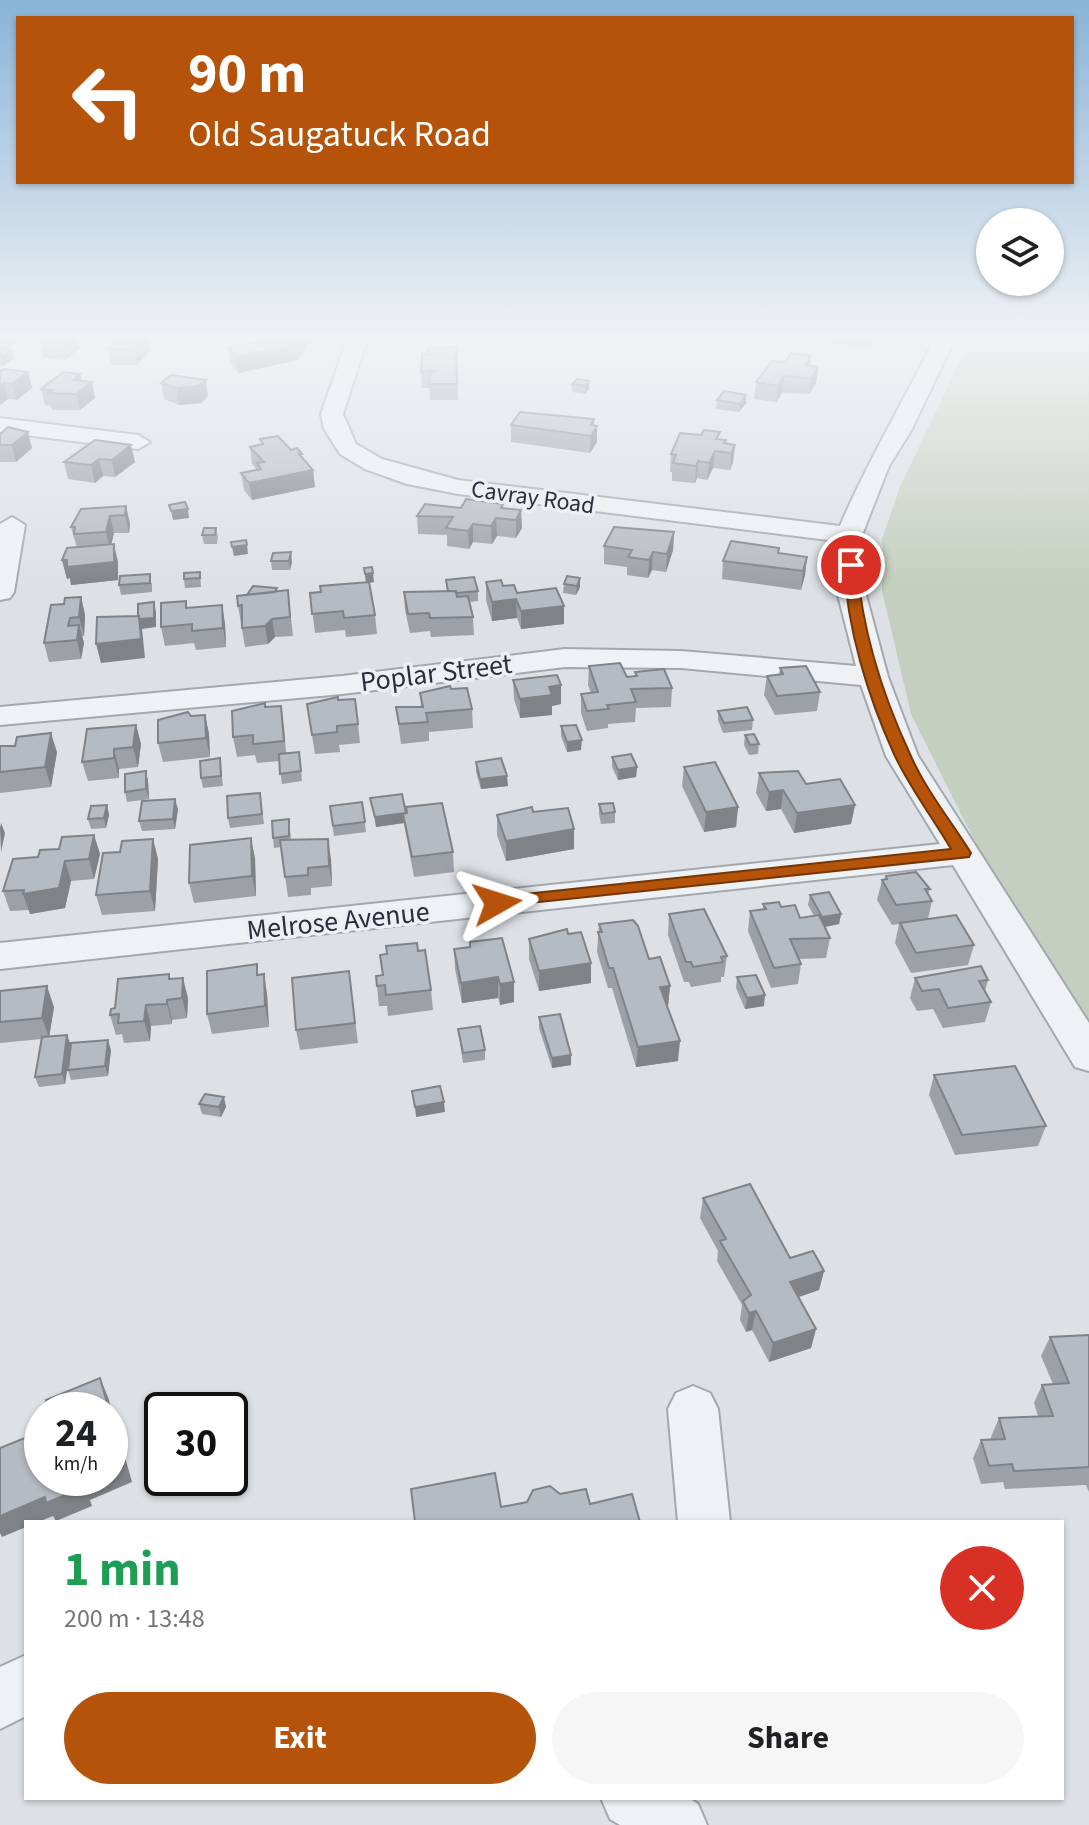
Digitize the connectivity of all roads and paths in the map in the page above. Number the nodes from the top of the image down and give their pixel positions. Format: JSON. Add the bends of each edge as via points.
{"nodes":[{"id":1,"x":333,"y":419,"type":"edge"},
{"id":2,"x":906,"y":419,"type":"edge"},
{"id":3,"x":0,"y":425,"type":"edge"},
{"id":4,"x":138,"y":442,"type":"dead end"},
{"id":5,"x":12,"y":525,"type":"dead end"},
{"id":6,"x":849,"y":535,"type":"junction"},
{"id":7,"x":0,"y":592,"type":"edge"},
{"id":8,"x":873,"y":677,"type":"junction"},
{"id":9,"x":0,"y":716,"type":"edge"},
{"id":10,"x":963,"y":853,"type":"junction"},
{"id":11,"x":0,"y":956,"type":"edge"},
{"id":12,"x":1089,"y":1056,"type":"edge"},
{"id":13,"x":693,"y":1409,"type":"dead end"},
{"id":14,"x":704,"y":1520,"type":"edge"},
{"id":15,"x":24,"y":1684,"type":"edge"},
{"id":16,"x":0,"y":1700,"type":"edge"}],
"edges":[{"from":1,"to":6,"type":"street","name":"Cavray Road","via":[[350,452],[430,482]]},
{"from":2,"to":6,"type":"street","via":[[877,466]]},
{"from":3,"to":4,"type":"street"},
{"from":5,"to":7,"type":"street"},
{"from":6,"to":8,"type":"street","via":[[852,595]]},
{"from":8,"to":9,"type":"street","name":"Poplar Street","via":[[703,660],[563,658]]},
{"from":8,"to":10,"type":"street","via":[[902,756]]},
{"from":10,"to":11,"type":"street","name":"Melrose Avenue"},
{"from":10,"to":12,"type":"street"},
{"from":13,"to":14,"type":"street"},
{"from":15,"to":16,"type":"street"}]}
